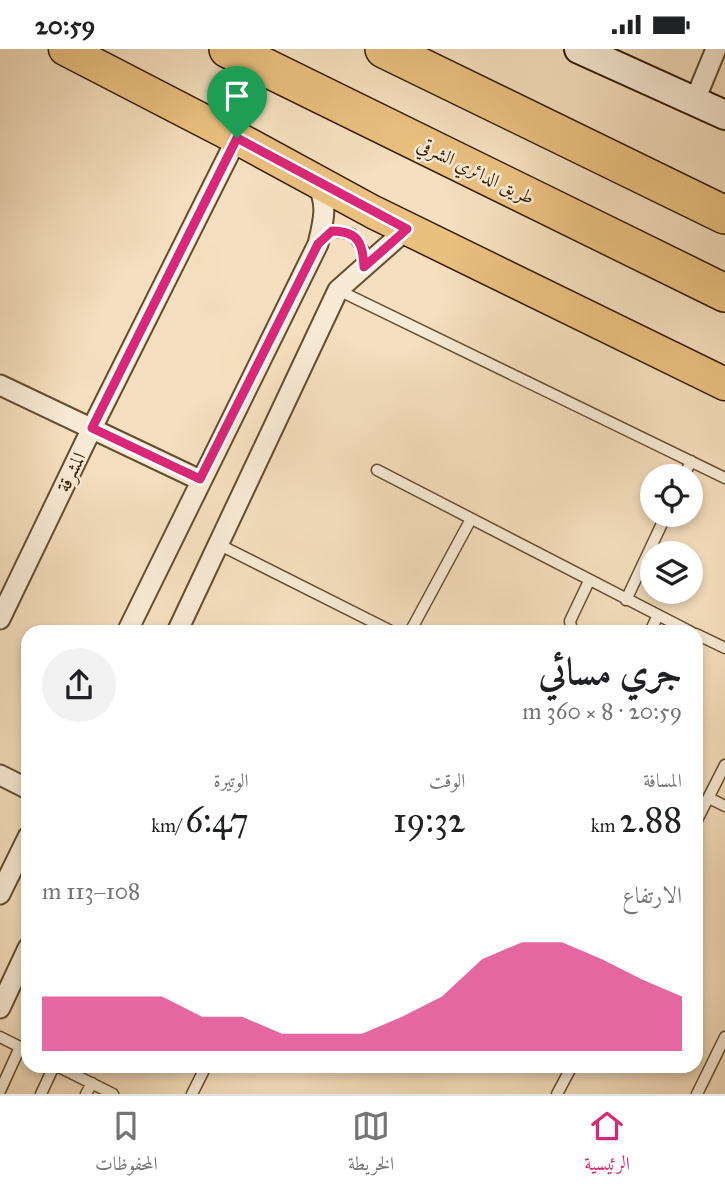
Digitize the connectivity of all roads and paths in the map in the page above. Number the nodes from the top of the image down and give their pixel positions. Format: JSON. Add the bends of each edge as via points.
{"nodes":[{"id":1,"x":65,"y":49,"type":"edge"},
{"id":2,"x":228,"y":49,"type":"edge"},
{"id":3,"x":579,"y":49,"type":"edge"},
{"id":4,"x":716,"y":49,"type":"edge"},
{"id":5,"x":389,"y":51,"type":"edge"},
{"id":6,"x":695,"y":100,"type":"junction"},
{"id":7,"x":725,"y":115,"type":"edge"},
{"id":8,"x":237,"y":138,"type":"junction"},
{"id":9,"x":313,"y":179,"type":"junction"},
{"id":10,"x":725,"y":215,"type":"edge"},
{"id":11,"x":407,"y":229,"type":"junction"},
{"id":12,"x":318,"y":244,"type":"junction"},
{"id":13,"x":364,"y":267,"type":"junction"},
{"id":14,"x":338,"y":290,"type":"junction"},
{"id":15,"x":725,"y":293,"type":"edge"},
{"id":16,"x":725,"y":384,"type":"edge"},
{"id":17,"x":0,"y":385,"type":"edge"},
{"id":18,"x":92,"y":428,"type":"junction"},
{"id":19,"x":691,"y":461,"type":"junction"},
{"id":20,"x":690,"y":464,"type":"edge"},
{"id":21,"x":377,"y":470,"type":"dead end"},
{"id":22,"x":725,"y":478,"type":"edge"},
{"id":23,"x":200,"y":479,"type":"junction"},
{"id":24,"x":471,"y":519,"type":"junction"},
{"id":25,"x":660,"y":527,"type":"edge"},
{"id":26,"x":218,"y":544,"type":"junction"},
{"id":27,"x":589,"y":581,"type":"junction"},
{"id":28,"x":626,"y":600,"type":"junction"},
{"id":29,"x":658,"y":615,"type":"junction"},
{"id":30,"x":0,"y":619,"type":"edge"},
{"id":31,"x":130,"y":625,"type":"edge"},
{"id":32,"x":180,"y":625,"type":"edge"},
{"id":33,"x":379,"y":625,"type":"edge"},
{"id":34,"x":414,"y":625,"type":"edge"},
{"id":35,"x":571,"y":625,"type":"edge"},
{"id":36,"x":653,"y":625,"type":"edge"},
{"id":37,"x":677,"y":625,"type":"edge"},
{"id":38,"x":703,"y":637,"type":"edge"},
{"id":39,"x":725,"y":648,"type":"edge"},
{"id":40,"x":725,"y":765,"type":"edge"},
{"id":41,"x":0,"y":775,"type":"edge"},
{"id":42,"x":21,"y":786,"type":"edge"},
{"id":43,"x":709,"y":798,"type":"junction"},
{"id":44,"x":725,"y":806,"type":"edge"},
{"id":45,"x":703,"y":809,"type":"edge"},
{"id":46,"x":21,"y":851,"type":"edge"},
{"id":47,"x":0,"y":894,"type":"edge"},
{"id":48,"x":21,"y":963,"type":"edge"},
{"id":49,"x":0,"y":1008,"type":"edge"},
{"id":50,"x":0,"y":1037,"type":"edge"},
{"id":51,"x":725,"y":1037,"type":"edge"},
{"id":52,"x":21,"y":1048,"type":"edge"},
{"id":53,"x":21,"y":1054,"type":"edge"},
{"id":54,"x":52,"y":1073,"type":"edge"},
{"id":55,"x":80,"y":1073,"type":"edge"},
{"id":56,"x":202,"y":1073,"type":"edge"},
{"id":57,"x":568,"y":1073,"type":"edge"},
{"id":58,"x":92,"y":1083,"type":"junction"},
{"id":59,"x":0,"y":1091,"type":"edge"},
{"id":60,"x":41,"y":1094,"type":"edge"},
{"id":61,"x":86,"y":1094,"type":"edge"},
{"id":62,"x":113,"y":1094,"type":"edge"},
{"id":63,"x":192,"y":1094,"type":"edge"},
{"id":64,"x":557,"y":1094,"type":"edge"},
{"id":65,"x":697,"y":1094,"type":"edge"}],
"edges":[{"from":1,"to":8,"type":"main road"},
{"from":2,"to":15,"type":"highway","name":"طريق الدائري الشرقي"},
{"from":3,"to":6,"type":"main road"},
{"from":4,"to":6,"type":"street"},
{"from":5,"to":10,"type":"highway"},
{"from":6,"to":7,"type":"main road"},
{"from":8,"to":9,"type":"main road"},
{"from":8,"to":18,"type":"street","name":"المشرقة"},
{"from":9,"to":11,"type":"main road"},
{"from":9,"to":12,"type":"street","via":[[324,203]]},
{"from":11,"to":13,"type":"street"},
{"from":11,"to":16,"type":"main road"},
{"from":12,"to":13,"type":"lane","via":[[332,231],[352,234],[364,251]]},
{"from":12,"to":23,"type":"street"},
{"from":13,"to":14,"type":"street"},
{"from":14,"to":19,"type":"lane"},
{"from":14,"to":26,"type":"street"},
{"from":17,"to":18,"type":"street"},
{"from":18,"to":23,"type":"street"},
{"from":18,"to":30,"type":"street","name":"المشرقة"},
{"from":19,"to":20,"type":"lane"},
{"from":19,"to":22,"type":"lane"},
{"from":21,"to":24,"type":"lane"},
{"from":23,"to":31,"type":"street"},
{"from":24,"to":27,"type":"lane"},
{"from":24,"to":34,"type":"lane"},
{"from":25,"to":28,"type":"lane"},
{"from":26,"to":32,"type":"street"},
{"from":26,"to":33,"type":"lane"},
{"from":27,"to":28,"type":"lane"},
{"from":27,"to":35,"type":"lane"},
{"from":28,"to":29,"type":"lane"},
{"from":29,"to":36,"type":"lane"},
{"from":29,"to":37,"type":"lane"},
{"from":38,"to":39,"type":"lane"},
{"from":40,"to":43,"type":"lane"},
{"from":41,"to":42,"type":"street"},
{"from":43,"to":44,"type":"lane"},
{"from":43,"to":45,"type":"lane"},
{"from":46,"to":47,"type":"street"},
{"from":48,"to":49,"type":"street"},
{"from":50,"to":52,"type":"lane"},
{"from":51,"to":65,"type":"lane"},
{"from":53,"to":59,"type":"lane"},
{"from":54,"to":60,"type":"lane"},
{"from":55,"to":58,"type":"lane"},
{"from":56,"to":63,"type":"lane"},
{"from":57,"to":64,"type":"lane"},
{"from":58,"to":61,"type":"lane"},
{"from":58,"to":62,"type":"lane"}]}
